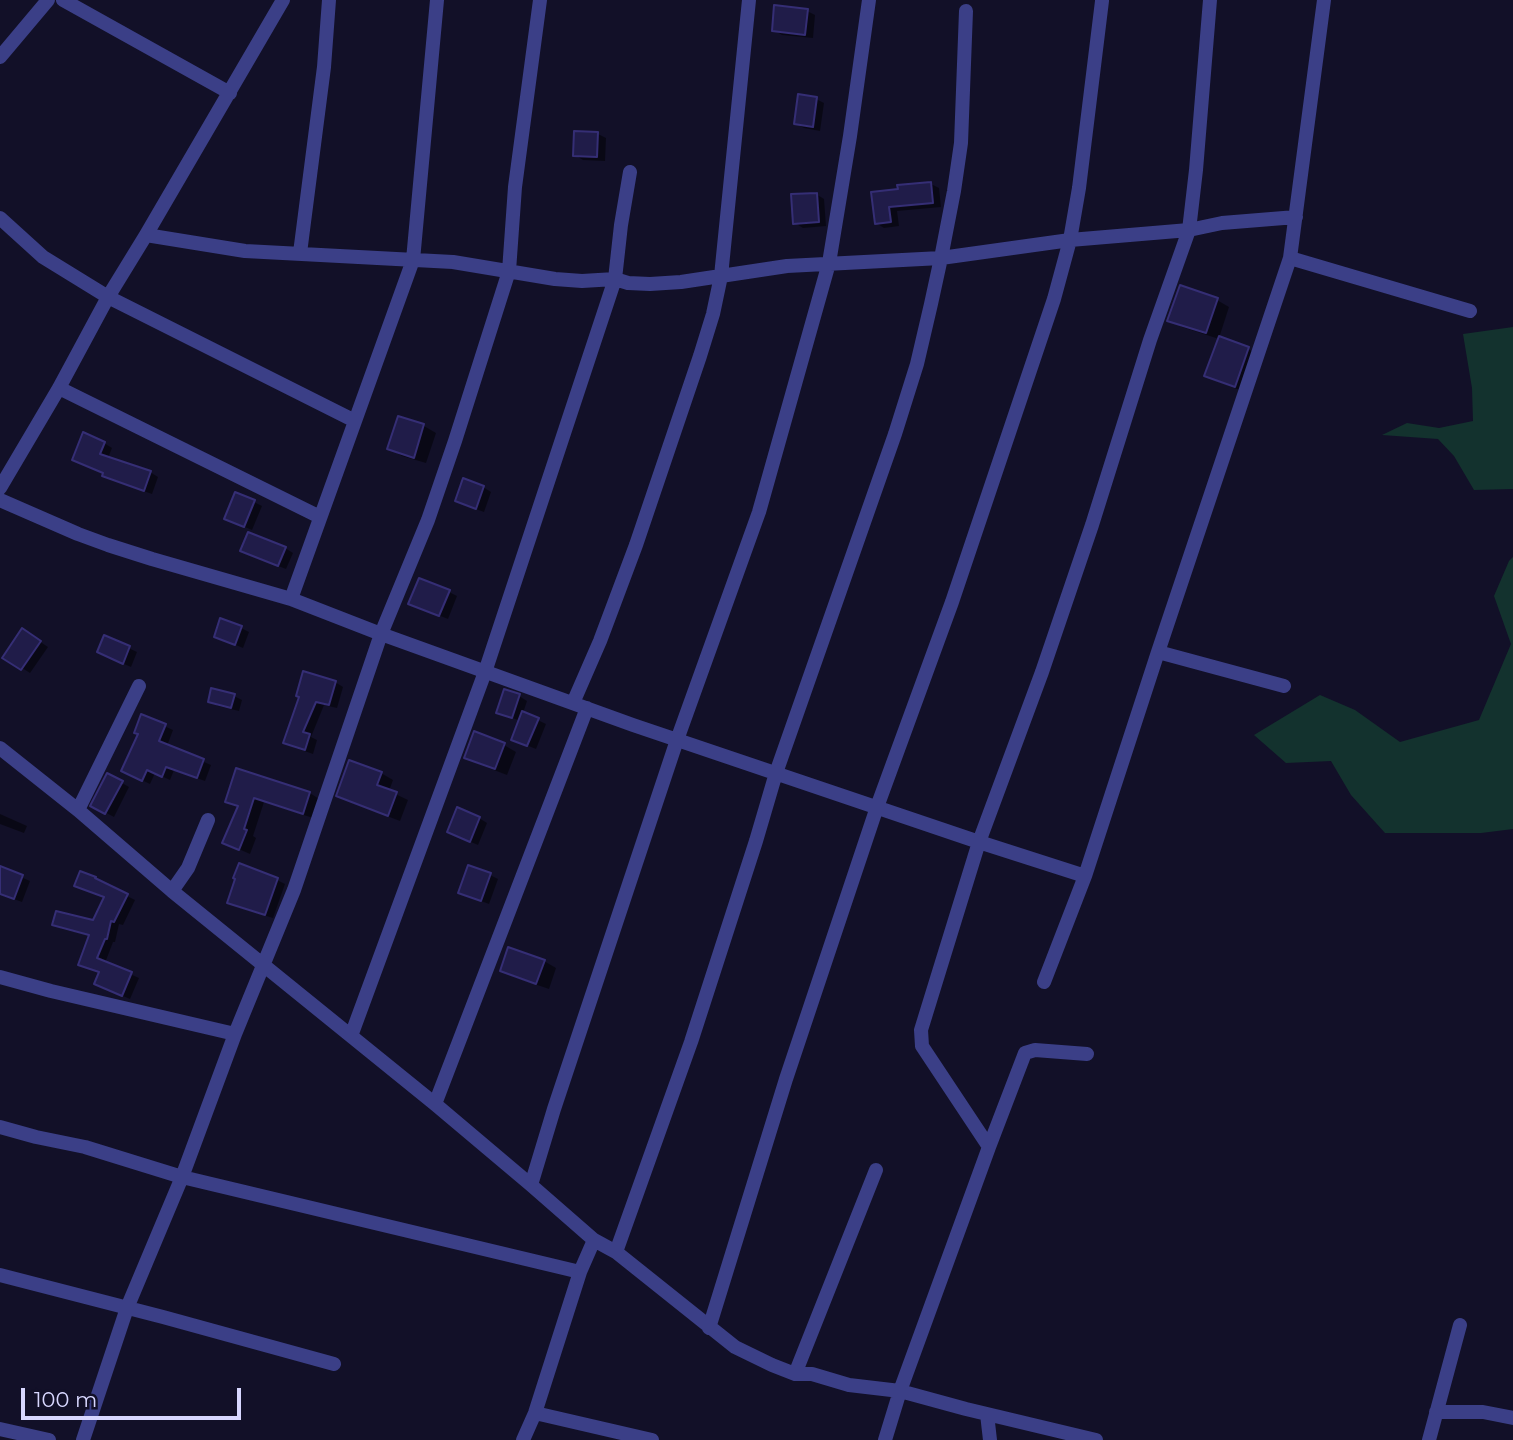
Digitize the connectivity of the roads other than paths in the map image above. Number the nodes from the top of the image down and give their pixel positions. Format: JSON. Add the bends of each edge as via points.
{"nodes":[{"id":1,"x":48,"y":0,"type":"edge"},
{"id":2,"x":63,"y":0,"type":"edge"},
{"id":3,"x":283,"y":0,"type":"edge"},
{"id":4,"x":329,"y":0,"type":"edge"},
{"id":5,"x":437,"y":0,"type":"edge"},
{"id":6,"x":540,"y":0,"type":"edge"},
{"id":7,"x":749,"y":0,"type":"edge"},
{"id":8,"x":869,"y":0,"type":"edge"},
{"id":9,"x":1210,"y":0,"type":"edge"},
{"id":10,"x":1324,"y":0,"type":"edge"},
{"id":11,"x":1102,"y":1,"type":"edge"},
{"id":12,"x":966,"y":11,"type":"dead end"},
{"id":13,"x":0,"y":57,"type":"edge"},
{"id":14,"x":230,"y":93,"type":"junction"},
{"id":15,"x":631,"y":172,"type":"dead end"},
{"id":16,"x":1296,"y":217,"type":"junction"},
{"id":17,"x":0,"y":218,"type":"edge"},
{"id":18,"x":1189,"y":230,"type":"junction"},
{"id":19,"x":146,"y":235,"type":"junction"},
{"id":20,"x":1070,"y":240,"type":"junction"},
{"id":21,"x":300,"y":253,"type":"junction"},
{"id":22,"x":941,"y":258,"type":"junction"},
{"id":23,"x":1290,"y":258,"type":"junction"},
{"id":24,"x":413,"y":260,"type":"junction"},
{"id":25,"x":829,"y":263,"type":"junction"},
{"id":26,"x":509,"y":271,"type":"junction"},
{"id":27,"x":721,"y":276,"type":"junction"},
{"id":28,"x":615,"y":279,"type":"junction"},
{"id":29,"x":108,"y":297,"type":"junction"},
{"id":30,"x":1470,"y":311,"type":"dead end"},
{"id":31,"x":59,"y":388,"type":"junction"},
{"id":32,"x":355,"y":421,"type":"junction"},
{"id":33,"x":0,"y":488,"type":"edge"},
{"id":34,"x":0,"y":500,"type":"edge"},
{"id":35,"x":320,"y":517,"type":"junction"},
{"id":36,"x":291,"y":599,"type":"junction"},
{"id":37,"x":382,"y":634,"type":"junction"},
{"id":38,"x":1158,"y":652,"type":"junction"},
{"id":39,"x":485,"y":672,"type":"junction"},
{"id":40,"x":139,"y":686,"type":"dead end"},
{"id":41,"x":1284,"y":686,"type":"dead end"},
{"id":42,"x":580,"y":706,"type":"junction"},
{"id":43,"x":677,"y":740,"type":"junction"},
{"id":44,"x":0,"y":748,"type":"edge"},
{"id":45,"x":776,"y":773,"type":"junction"},
{"id":46,"x":877,"y":807,"type":"junction"},
{"id":47,"x":78,"y":810,"type":"junction"},
{"id":48,"x":208,"y":820,"type":"dead end"},
{"id":49,"x":979,"y":842,"type":"junction"},
{"id":50,"x":1085,"y":876,"type":"junction"},
{"id":51,"x":172,"y":891,"type":"junction"},
{"id":52,"x":263,"y":964,"type":"junction"},
{"id":53,"x":0,"y":977,"type":"edge"},
{"id":54,"x":1044,"y":982,"type":"dead end"},
{"id":55,"x":235,"y":1034,"type":"junction"},
{"id":56,"x":351,"y":1036,"type":"junction"},
{"id":57,"x":1087,"y":1054,"type":"dead end"},
{"id":58,"x":436,"y":1104,"type":"junction"},
{"id":59,"x":0,"y":1127,"type":"edge"},
{"id":60,"x":989,"y":1147,"type":"junction"},
{"id":61,"x":876,"y":1170,"type":"dead end"},
{"id":62,"x":181,"y":1177,"type":"junction"},
{"id":63,"x":531,"y":1185,"type":"junction"},
{"id":64,"x":594,"y":1240,"type":"junction"},
{"id":65,"x":615,"y":1252,"type":"junction"},
{"id":66,"x":580,"y":1272,"type":"junction"},
{"id":67,"x":0,"y":1275,"type":"edge"},
{"id":68,"x":127,"y":1308,"type":"junction"},
{"id":69,"x":1460,"y":1325,"type":"dead end"},
{"id":70,"x":709,"y":1328,"type":"junction"},
{"id":71,"x":334,"y":1364,"type":"dead end"},
{"id":72,"x":796,"y":1374,"type":"junction"},
{"id":73,"x":900,"y":1391,"type":"junction"},
{"id":74,"x":1436,"y":1412,"type":"junction"},
{"id":75,"x":535,"y":1413,"type":"junction"},
{"id":76,"x":987,"y":1414,"type":"junction"},
{"id":77,"x":1513,"y":1418,"type":"edge"},
{"id":78,"x":0,"y":1429,"type":"edge"},
{"id":79,"x":50,"y":1440,"type":"edge"},
{"id":80,"x":83,"y":1440,"type":"edge"},
{"id":81,"x":523,"y":1440,"type":"edge"},
{"id":82,"x":652,"y":1440,"type":"edge"},
{"id":83,"x":885,"y":1440,"type":"edge"},
{"id":84,"x":990,"y":1440,"type":"edge"},
{"id":85,"x":1096,"y":1440,"type":"edge"},
{"id":86,"x":1429,"y":1440,"type":"edge"}],
"edges":[{"from":1,"to":13,"type":"street"},
{"from":2,"to":14,"type":"street"},
{"from":3,"to":14,"type":"street"},
{"from":4,"to":21,"type":"street"},
{"from":5,"to":24,"type":"street"},
{"from":6,"to":26,"type":"street","via":[[515,187]]},
{"from":7,"to":27,"type":"street"},
{"from":8,"to":25,"type":"street"},
{"from":9,"to":18,"type":"street"},
{"from":10,"to":16,"type":"street"},
{"from":11,"to":20,"type":"street"},
{"from":12,"to":22,"type":"street","via":[[961,143]]},
{"from":14,"to":19,"type":"street"},
{"from":15,"to":28,"type":"street"},
{"from":16,"to":18,"type":"street"},
{"from":16,"to":23,"type":"street"},
{"from":17,"to":29,"type":"street","via":[[43,257]]},
{"from":18,"to":20,"type":"street"},
{"from":18,"to":49,"type":"street","via":[[1042,672]]},
{"from":19,"to":21,"type":"street","via":[[245,251]]},
{"from":19,"to":29,"type":"street"},
{"from":20,"to":22,"type":"street"},
{"from":20,"to":46,"type":"street","via":[[970,551]]},
{"from":21,"to":24,"type":"street"},
{"from":22,"to":25,"type":"street"},
{"from":22,"to":45,"type":"street","via":[[917,364],[895,434]]},
{"from":23,"to":30,"type":"street"},
{"from":23,"to":38,"type":"street"},
{"from":24,"to":26,"type":"street"},
{"from":24,"to":32,"type":"street"},
{"from":25,"to":27,"type":"street"},
{"from":25,"to":43,"type":"street","via":[[760,512]]},
{"from":26,"to":28,"type":"street","via":[[555,279]]},
{"from":26,"to":37,"type":"street","via":[[456,441]]},
{"from":27,"to":28,"type":"street","via":[[661,283]]},
{"from":27,"to":42,"type":"street","via":[[700,356]]},
{"from":28,"to":39,"type":"street"},
{"from":29,"to":31,"type":"street"},
{"from":29,"to":32,"type":"street"},
{"from":31,"to":33,"type":"street"},
{"from":31,"to":35,"type":"street"},
{"from":32,"to":35,"type":"street"},
{"from":34,"to":36,"type":"street","via":[[108,545]]},
{"from":35,"to":36,"type":"street"},
{"from":36,"to":37,"type":"street"},
{"from":37,"to":39,"type":"street"},
{"from":37,"to":52,"type":"street","via":[[294,890]]},
{"from":38,"to":41,"type":"street"},
{"from":38,"to":50,"type":"street"},
{"from":39,"to":42,"type":"street"},
{"from":39,"to":56,"type":"street"},
{"from":40,"to":47,"type":"street"},
{"from":42,"to":43,"type":"street"},
{"from":42,"to":58,"type":"street"},
{"from":43,"to":45,"type":"street"},
{"from":43,"to":63,"type":"street"},
{"from":44,"to":47,"type":"street"},
{"from":45,"to":46,"type":"street"},
{"from":45,"to":65,"type":"street","via":[[691,1042]]},
{"from":46,"to":49,"type":"street"},
{"from":46,"to":70,"type":"street"},
{"from":47,"to":51,"type":"street"},
{"from":48,"to":51,"type":"street","via":[[188,868]]},
{"from":49,"to":50,"type":"street"},
{"from":49,"to":60,"type":"street","via":[[921,1030],[922,1046]]},
{"from":50,"to":54,"type":"street"},
{"from":51,"to":52,"type":"street"},
{"from":52,"to":55,"type":"street"},
{"from":52,"to":56,"type":"street"},
{"from":53,"to":55,"type":"street"},
{"from":55,"to":62,"type":"street"},
{"from":56,"to":58,"type":"street"},
{"from":57,"to":60,"type":"street","via":[[1025,1053]]},
{"from":58,"to":63,"type":"street"},
{"from":59,"to":62,"type":"street"},
{"from":60,"to":73,"type":"street"},
{"from":61,"to":72,"type":"street"},
{"from":62,"to":66,"type":"street"},
{"from":62,"to":68,"type":"street"},
{"from":63,"to":64,"type":"street"},
{"from":64,"to":65,"type":"street"},
{"from":64,"to":66,"type":"street"},
{"from":65,"to":70,"type":"street"},
{"from":66,"to":75,"type":"street"},
{"from":67,"to":68,"type":"street"},
{"from":68,"to":71,"type":"street"},
{"from":68,"to":80,"type":"street"},
{"from":69,"to":74,"type":"street"},
{"from":70,"to":72,"type":"street","via":[[735,1347]]},
{"from":72,"to":73,"type":"street"},
{"from":73,"to":76,"type":"street"},
{"from":73,"to":83,"type":"street"},
{"from":74,"to":77,"type":"street","via":[[1483,1412]]},
{"from":74,"to":86,"type":"street"},
{"from":75,"to":81,"type":"street"},
{"from":75,"to":82,"type":"street"},
{"from":76,"to":84,"type":"street"},
{"from":76,"to":85,"type":"street"},
{"from":78,"to":79,"type":"street"}]}
